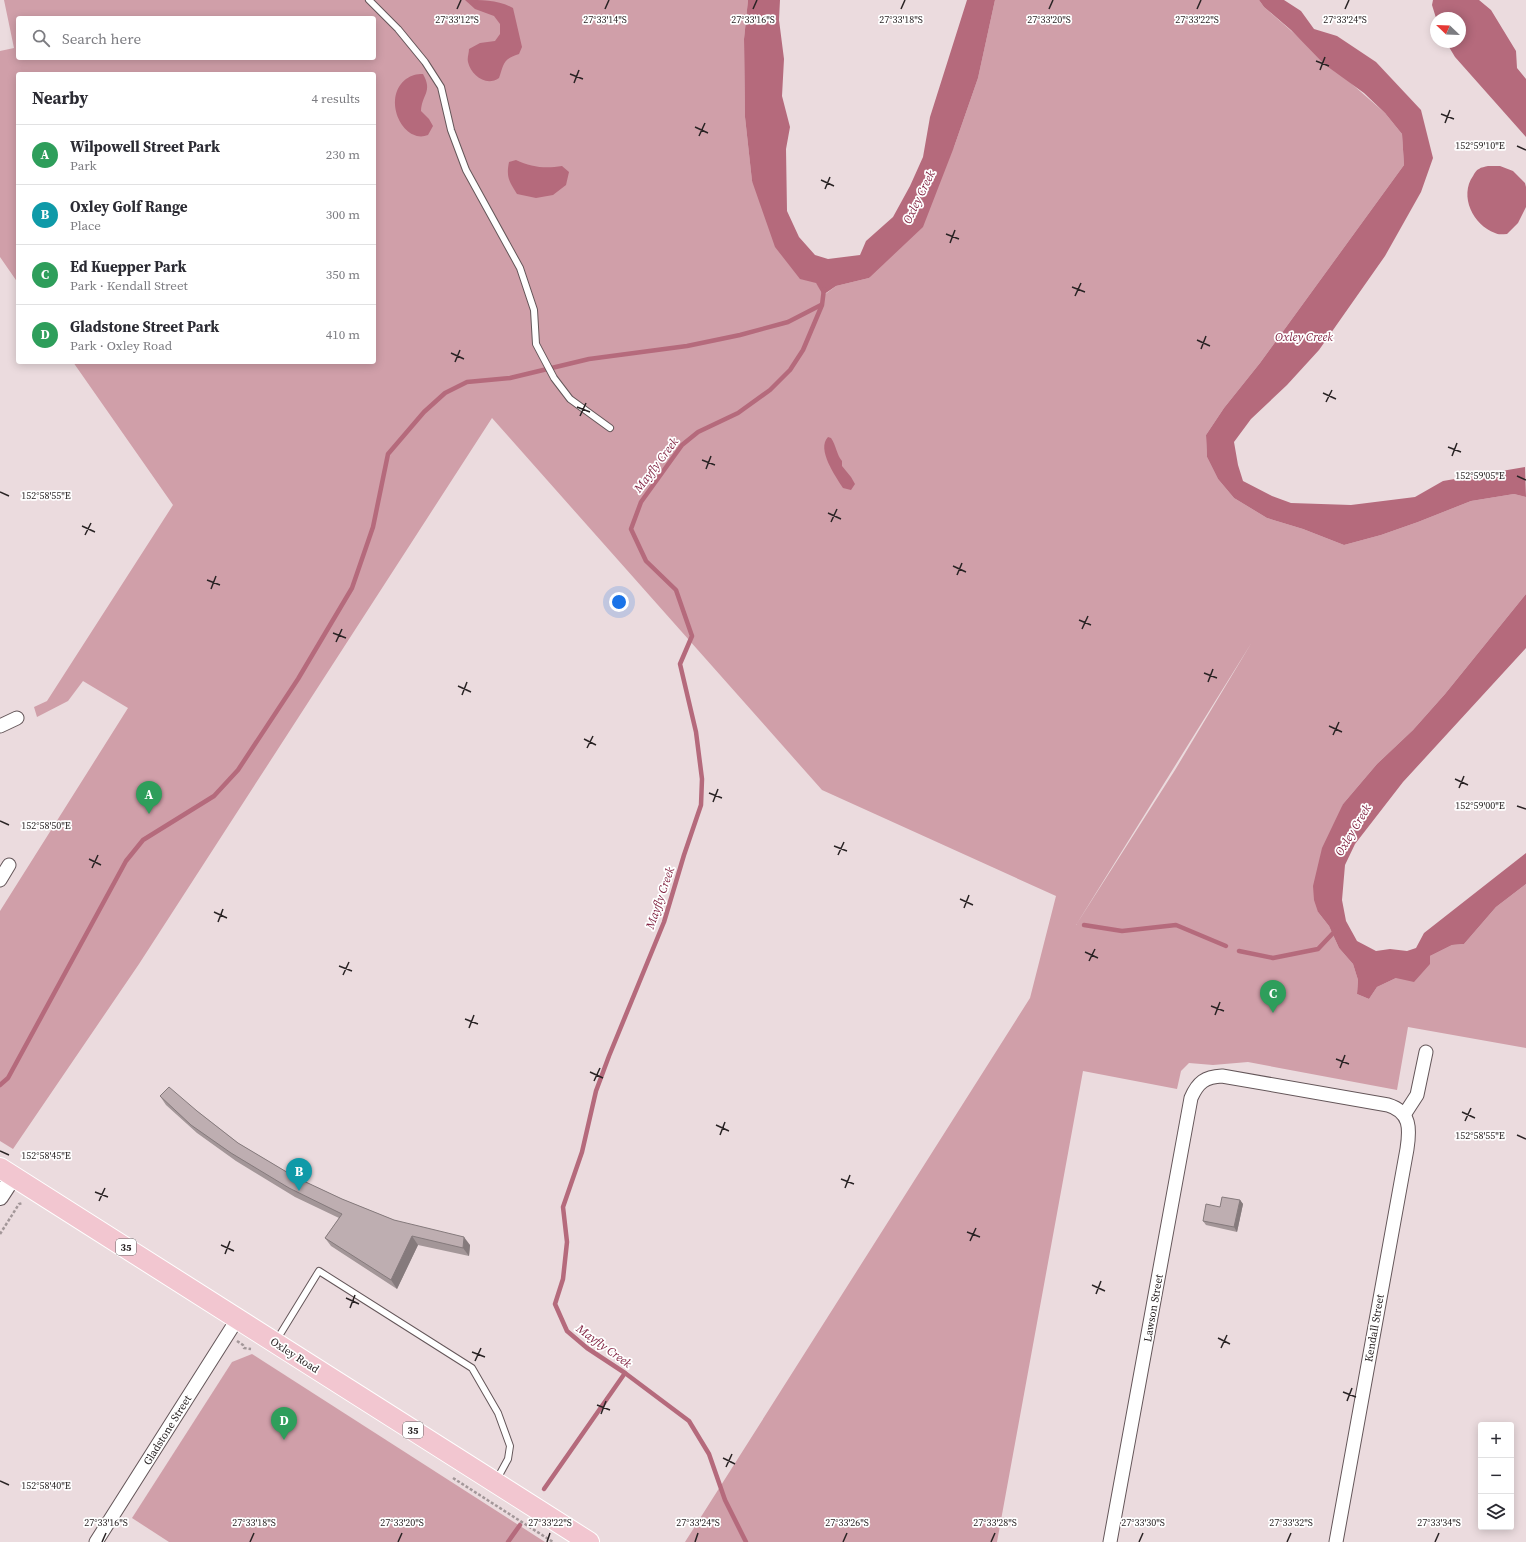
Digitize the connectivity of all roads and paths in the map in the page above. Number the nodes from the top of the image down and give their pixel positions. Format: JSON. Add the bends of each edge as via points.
{"nodes":[{"id":1,"x":369,"y":0,"type":"edge"},
{"id":2,"x":610,"y":428,"type":"dead end"},
{"id":3,"x":17,"y":718,"type":"dead end"},
{"id":4,"x":0,"y":726,"type":"edge"},
{"id":5,"x":9,"y":864,"type":"dead end"},
{"id":6,"x":0,"y":880,"type":"edge"},
{"id":7,"x":1426,"y":1052,"type":"dead end"},
{"id":8,"x":1404,"y":1114,"type":"junction"},
{"id":9,"x":7,"y":1172,"type":"edge"},
{"id":10,"x":0,"y":1197,"type":"edge"},
{"id":11,"x":29,"y":1207,"type":"dead end"},
{"id":12,"x":0,"y":1234,"type":"edge"},
{"id":13,"x":232,"y":1326,"type":"junction"},
{"id":14,"x":275,"y":1342,"type":"junction"},
{"id":15,"x":255,"y":1351,"type":"dead end"},
{"id":16,"x":447,"y":1474,"type":"dead end"},
{"id":17,"x":495,"y":1482,"type":"junction"},
{"id":18,"x":96,"y":1542,"type":"edge"},
{"id":19,"x":553,"y":1542,"type":"edge"},
{"id":20,"x":589,"y":1542,"type":"edge"},
{"id":21,"x":1110,"y":1542,"type":"edge"},
{"id":22,"x":1336,"y":1542,"type":"edge"}],
"edges":[{"from":1,"to":2,"type":"lane","via":[[398,28],[441,87],[451,130],[466,170],[520,268],[534,310],[536,344],[554,378],[570,399]]},
{"from":3,"to":4,"type":"street"},
{"from":5,"to":6,"type":"street"},
{"from":7,"to":8,"type":"street","via":[[1417,1095]]},
{"from":8,"to":21,"type":"street","name":"Lawson Street","via":[[1388,1105],[1232,1077],[1212,1077],[1200,1083],[1195,1089]]},
{"from":8,"to":22,"type":"street","name":"Kendall Street","via":[[1408,1126],[1407,1149]]},
{"from":9,"to":10,"type":"street"},
{"from":9,"to":13,"type":"main road","name":"Oxley Road","number":"35"},
{"from":11,"to":12,"type":"path","via":[[19,1204]]},
{"from":13,"to":14,"type":"main road","name":"Oxley Road","number":"35"},
{"from":13,"to":15,"type":"path","via":[[244,1348]]},
{"from":13,"to":18,"type":"street","name":"Gladstone Street"},
{"from":14,"to":17,"type":"main road","name":"Oxley Road","number":"35"},
{"from":14,"to":17,"type":"lane","via":[[319,1271],[472,1368],[498,1413],[510,1446],[508,1459]]},
{"from":16,"to":19,"type":"path"},
{"from":17,"to":20,"type":"main road","name":"Oxley Road","number":"35"}]}
